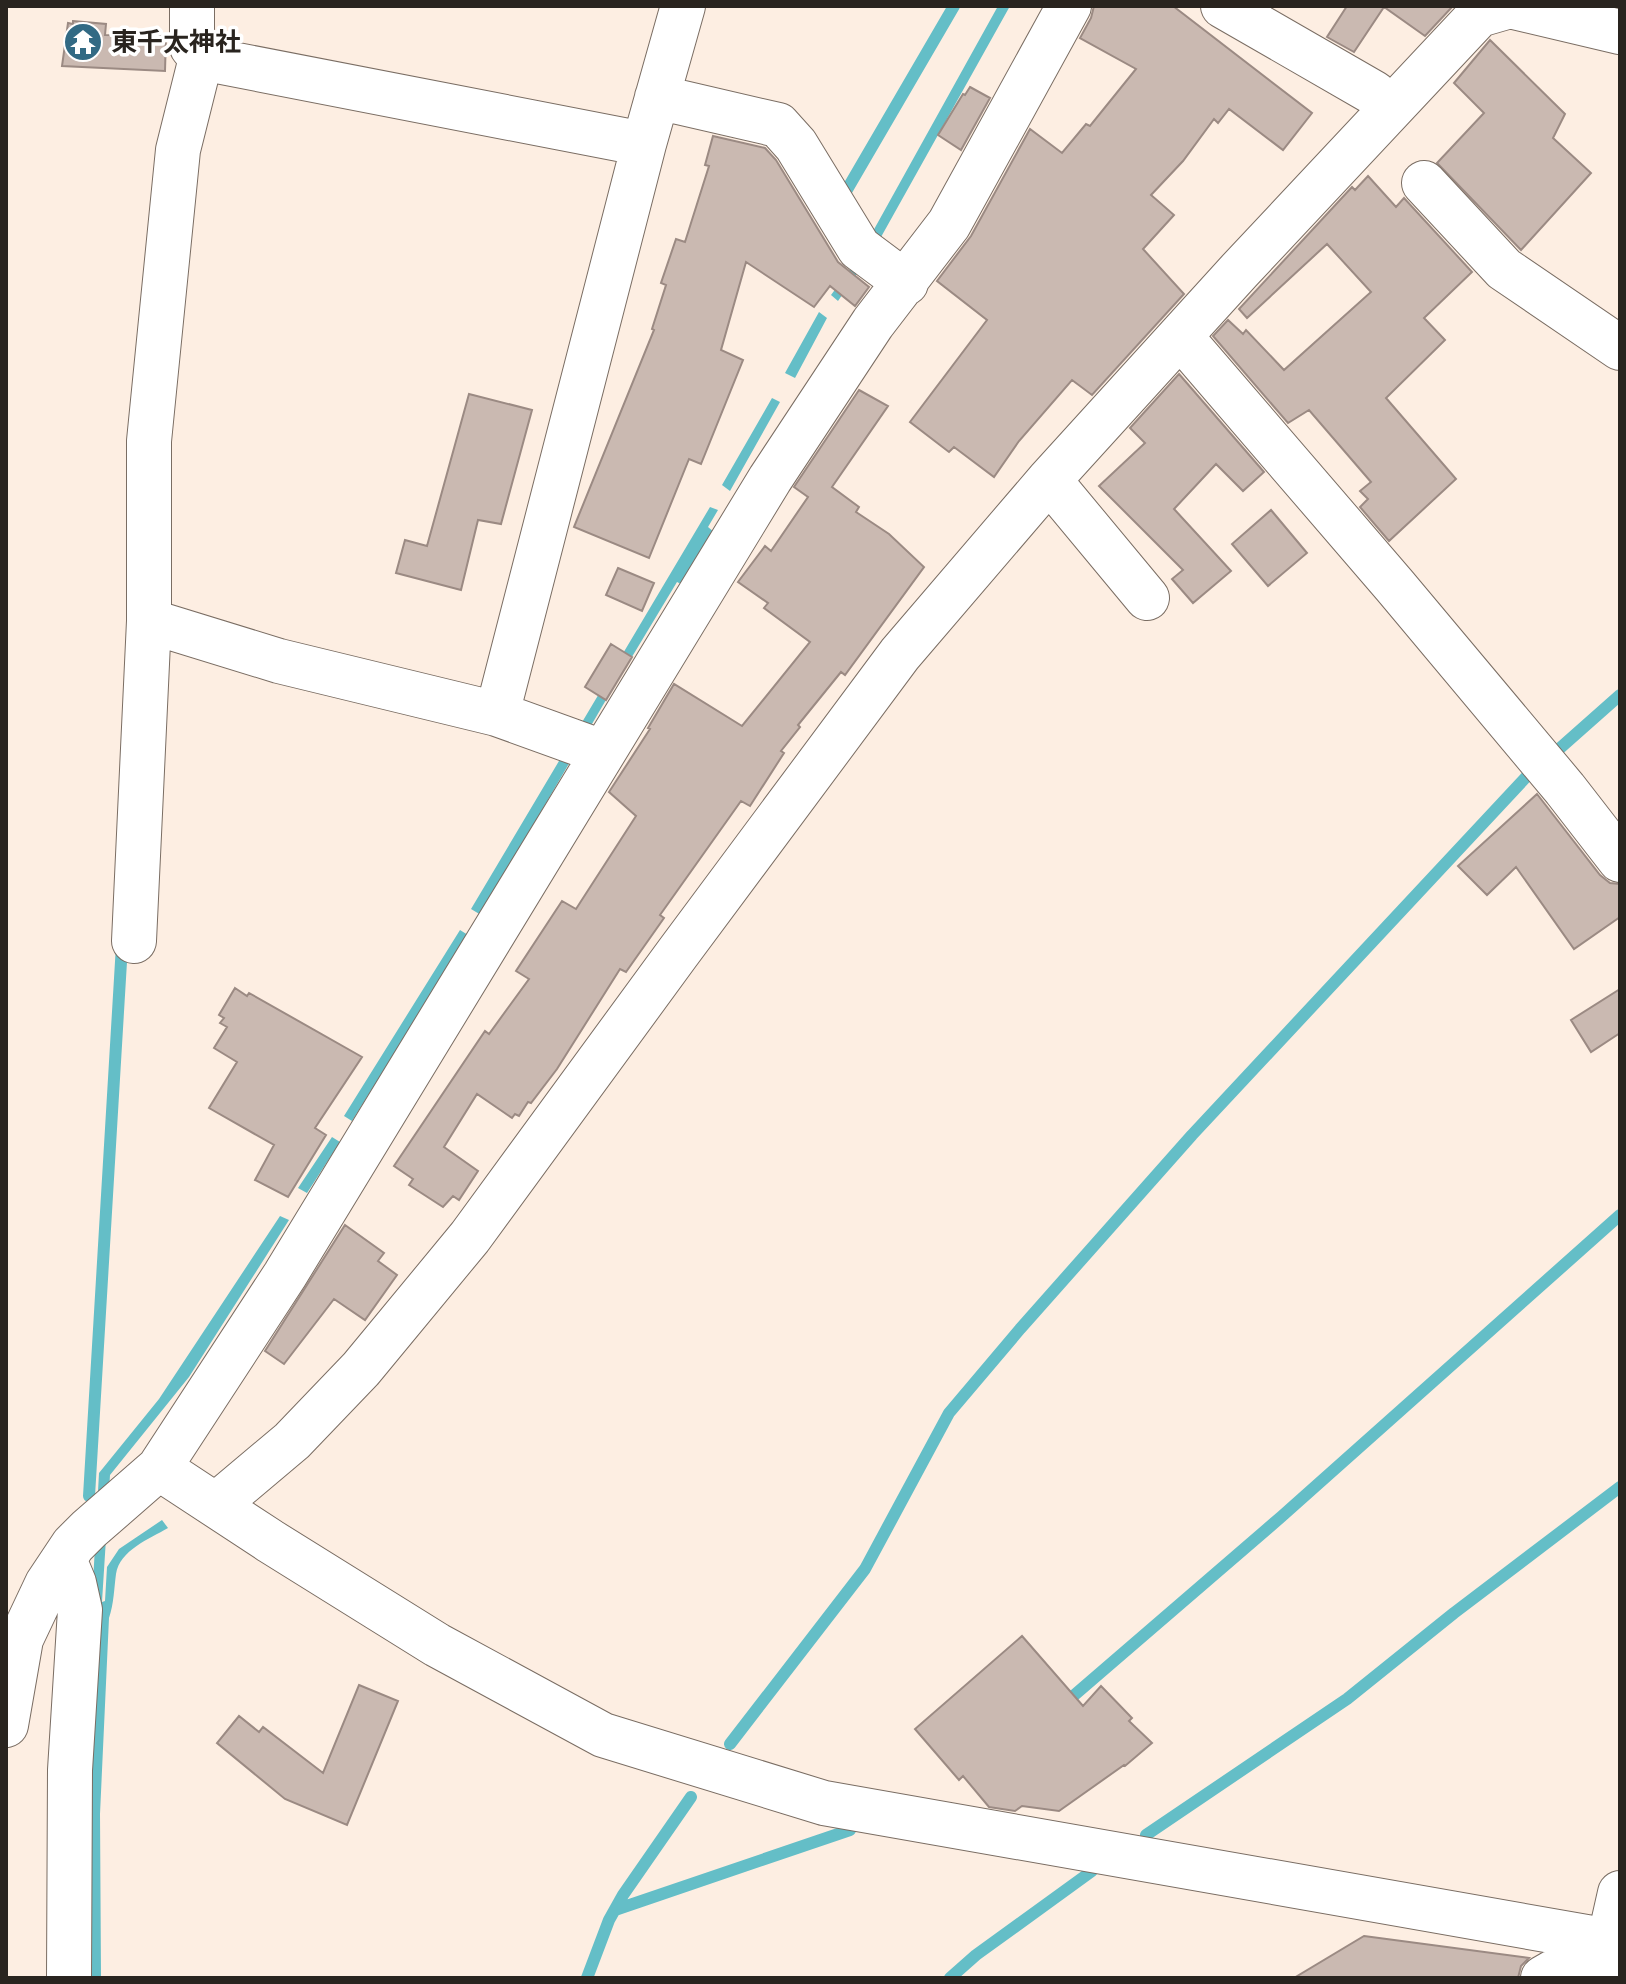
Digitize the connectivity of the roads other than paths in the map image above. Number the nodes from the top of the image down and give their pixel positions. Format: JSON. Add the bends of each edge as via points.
{"nodes":[{"id":1,"x":192,"y":6,"type":"edge"},
{"id":2,"x":683,"y":6,"type":"edge"},
{"id":3,"x":1069,"y":6,"type":"edge"},
{"id":4,"x":1223,"y":6,"type":"edge"},
{"id":5,"x":1493,"y":9,"type":"edge"},
{"id":6,"x":1620,"y":32,"type":"edge"},
{"id":7,"x":201,"y":58,"type":"junction"},
{"id":8,"x":1374,"y":93,"type":"dead end"},
{"id":9,"x":657,"y":97,"type":"junction"},
{"id":10,"x":644,"y":144,"type":"junction"},
{"id":11,"x":1424,"y":183,"type":"dead end"},
{"id":12,"x":880,"y":264,"type":"junction"},
{"id":13,"x":1180,"y":336,"type":"junction"},
{"id":14,"x":1620,"y":348,"type":"edge"},
{"id":15,"x":1049,"y":480,"type":"junction"},
{"id":16,"x":1147,"y":598,"type":"dead end"},
{"id":17,"x":149,"y":621,"type":"junction"},
{"id":18,"x":497,"y":714,"type":"junction"},
{"id":19,"x":585,"y":746,"type":"junction"},
{"id":20,"x":1620,"y":860,"type":"edge"},
{"id":21,"x":134,"y":941,"type":"dead end"},
{"id":22,"x":159,"y":1468,"type":"junction"},
{"id":23,"x":217,"y":1504,"type":"junction"},
{"id":24,"x":89,"y":1532,"type":"junction"},
{"id":25,"x":6,"y":1725,"type":"edge"},
{"id":26,"x":1620,"y":1893,"type":"edge"},
{"id":27,"x":1610,"y":1951,"type":"edge"},
{"id":28,"x":69,"y":1978,"type":"edge"},
{"id":29,"x":1543,"y":1978,"type":"edge"}],
"edges":[{"from":1,"to":7,"type":"street","via":[[192,47]]},
{"from":2,"to":9,"type":"street"},
{"from":3,"to":12,"type":"street","via":[[949,224]]},
{"from":4,"to":8,"type":"street"},
{"from":5,"to":6,"type":"street","via":[[1510,6]]},
{"from":5,"to":13,"type":"street","via":[[1479,15]]},
{"from":7,"to":10,"type":"street"},
{"from":7,"to":17,"type":"street","via":[[178,150],[157,348],[149,441]]},
{"from":9,"to":10,"type":"street"},
{"from":9,"to":12,"type":"street","via":[[778,125]]},
{"from":10,"to":18,"type":"street"},
{"from":11,"to":14,"type":"street","via":[[1504,269]]},
{"from":12,"to":19,"type":"street","via":[[873,323]]},
{"from":13,"to":15,"type":"street"},
{"from":13,"to":20,"type":"street"},
{"from":15,"to":16,"type":"street"},
{"from":15,"to":23,"type":"street","via":[[900,654],[470,1237],[361,1369],[292,1441]]},
{"from":17,"to":18,"type":"street","via":[[279,661]]},
{"from":17,"to":21,"type":"street"},
{"from":18,"to":19,"type":"street"},
{"from":19,"to":22,"type":"street","via":[[285,1275]]},
{"from":22,"to":23,"type":"street"},
{"from":22,"to":24,"type":"street"},
{"from":23,"to":27,"type":"street","via":[[437,1645],[603,1735],[824,1803]]},
{"from":24,"to":25,"type":"street","via":[[47,1584],[21,1639]]},
{"from":24,"to":28,"type":"street","via":[[74,1583],[80,1610],[70,1770]]},
{"from":26,"to":27,"type":"street"},
{"from":27,"to":29,"type":"street"}]}
